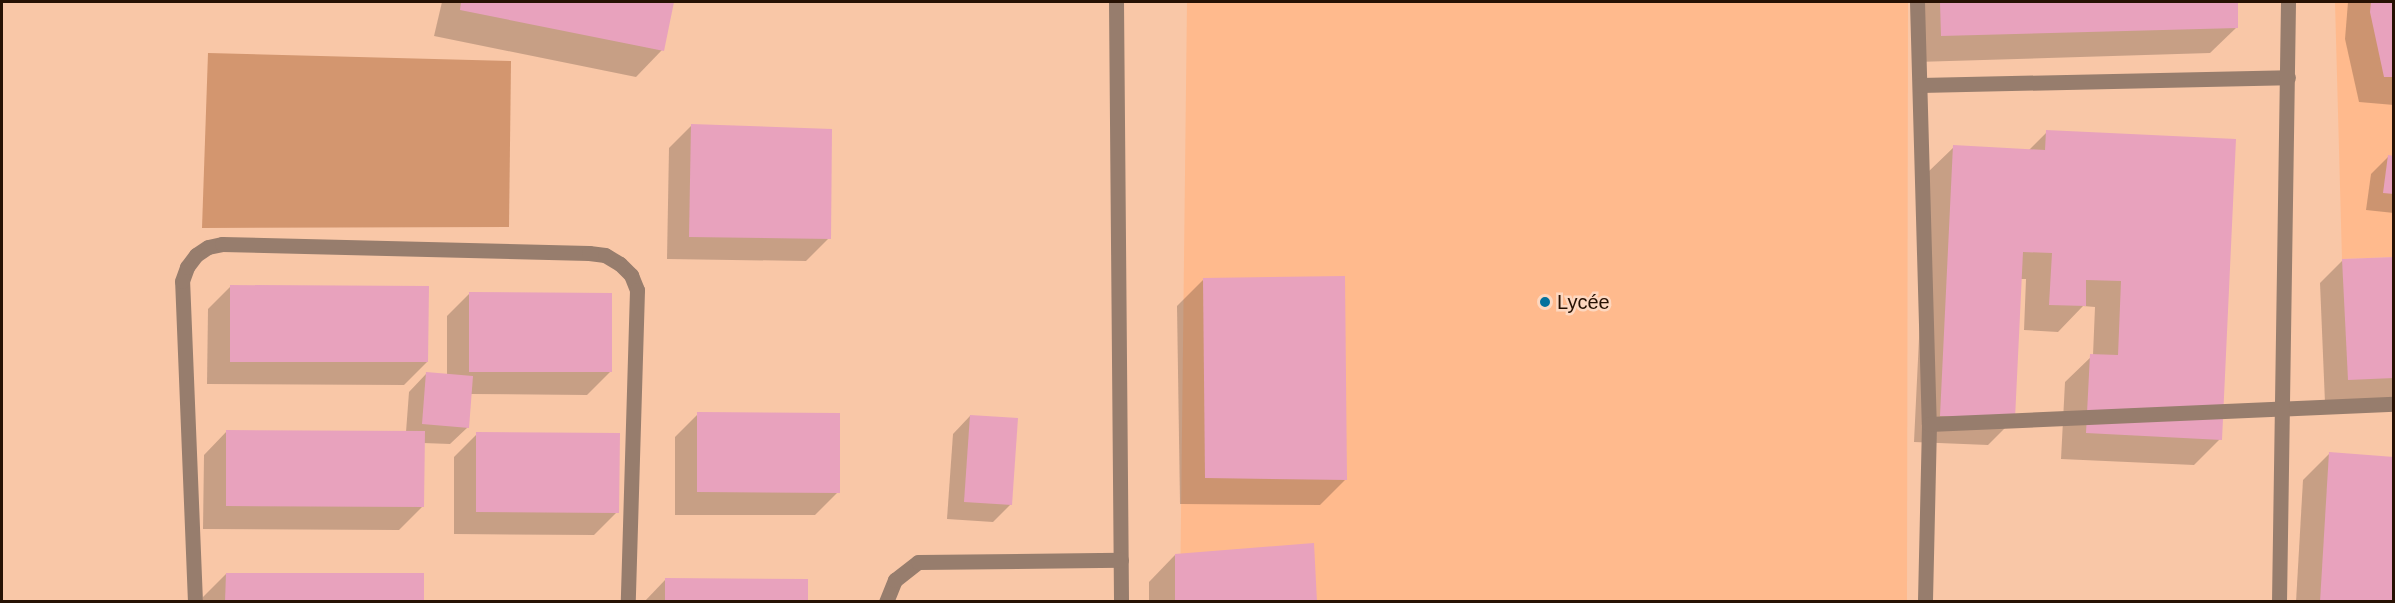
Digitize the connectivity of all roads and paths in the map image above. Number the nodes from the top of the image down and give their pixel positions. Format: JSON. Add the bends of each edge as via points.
{"nodes":[{"id":1,"x":1116,"y":2,"type":"edge"},
{"id":2,"x":1917,"y":2,"type":"edge"},
{"id":3,"x":2288,"y":2,"type":"edge"},
{"id":4,"x":2288,"y":77,"type":"junction"},
{"id":5,"x":1920,"y":85,"type":"junction"},
{"id":6,"x":2394,"y":404,"type":"edge"},
{"id":7,"x":2282,"y":411,"type":"junction"},
{"id":8,"x":1929,"y":424,"type":"junction"},
{"id":9,"x":1121,"y":560,"type":"junction"},
{"id":10,"x":195,"y":602,"type":"edge"},
{"id":11,"x":628,"y":602,"type":"edge"},
{"id":12,"x":886,"y":602,"type":"edge"},
{"id":13,"x":1121,"y":602,"type":"edge"},
{"id":14,"x":1925,"y":602,"type":"edge"},
{"id":15,"x":2279,"y":602,"type":"edge"}],
"edges":[{"from":1,"to":9,"type":"street"},
{"from":2,"to":5,"type":"street"},
{"from":3,"to":4,"type":"street"},
{"from":4,"to":5,"type":"street"},
{"from":4,"to":7,"type":"street"},
{"from":5,"to":8,"type":"street"},
{"from":6,"to":7,"type":"street"},
{"from":7,"to":8,"type":"street"},
{"from":7,"to":15,"type":"street"},
{"from":8,"to":14,"type":"street"},
{"from":9,"to":12,"type":"street","via":[[918,562],[895,580]]},
{"from":9,"to":13,"type":"street"},
{"from":10,"to":11,"type":"street","via":[[182,281],[196,255],[222,244],[589,253],[605,255],[620,264],[631,275],[637,291]]}]}
